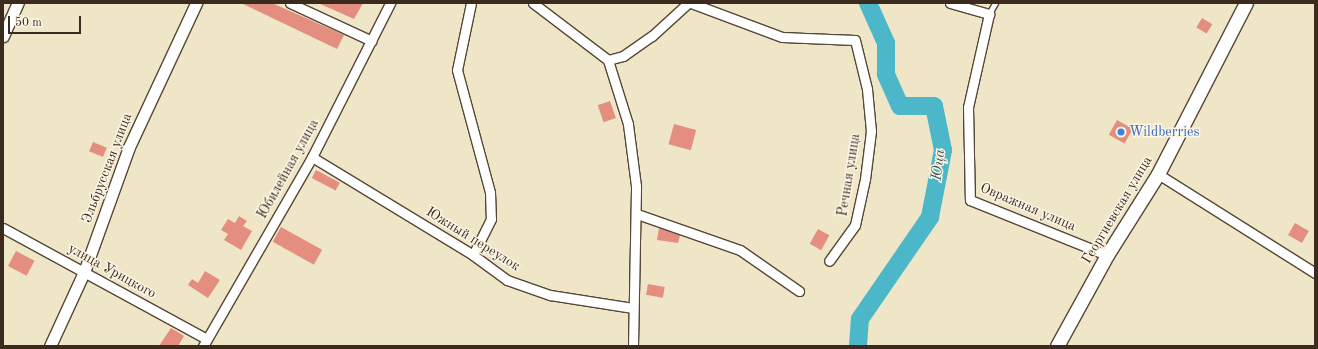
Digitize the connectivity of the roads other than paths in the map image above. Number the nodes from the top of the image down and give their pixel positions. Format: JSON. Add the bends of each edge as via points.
{"nodes":[{"id":1,"x":18,"y":3,"type":"edge"},
{"id":2,"x":196,"y":3,"type":"edge"},
{"id":3,"x":290,"y":3,"type":"edge"},
{"id":4,"x":390,"y":3,"type":"edge"},
{"id":5,"x":471,"y":3,"type":"edge"},
{"id":6,"x":533,"y":3,"type":"edge"},
{"id":7,"x":688,"y":3,"type":"edge"},
{"id":8,"x":691,"y":3,"type":"edge"},
{"id":9,"x":950,"y":3,"type":"edge"},
{"id":10,"x":995,"y":3,"type":"edge"},
{"id":11,"x":1246,"y":3,"type":"edge"},
{"id":12,"x":989,"y":14,"type":"junction"},
{"id":13,"x":3,"y":36,"type":"edge"},
{"id":14,"x":372,"y":41,"type":"junction"},
{"id":15,"x":608,"y":60,"type":"junction"},
{"id":16,"x":312,"y":157,"type":"junction"},
{"id":17,"x":1158,"y":174,"type":"junction"},
{"id":18,"x":637,"y":214,"type":"junction"},
{"id":19,"x":3,"y":228,"type":"edge"},
{"id":20,"x":1106,"y":255,"type":"junction"},
{"id":21,"x":473,"y":256,"type":"junction"},
{"id":22,"x":828,"y":261,"type":"dead end"},
{"id":23,"x":84,"y":272,"type":"junction"},
{"id":24,"x":1315,"y":273,"type":"edge"},
{"id":25,"x":799,"y":291,"type":"dead end"},
{"id":26,"x":633,"y":308,"type":"junction"},
{"id":27,"x":205,"y":343,"type":"edge"},
{"id":28,"x":50,"y":346,"type":"edge"},
{"id":29,"x":633,"y":346,"type":"edge"},
{"id":30,"x":1057,"y":346,"type":"edge"}],
"edges":[{"from":1,"to":13,"type":"street"},
{"from":2,"to":23,"type":"street","name":"Эльбрусская улица","via":[[129,147]]},
{"from":3,"to":14,"type":"street"},
{"from":4,"to":14,"type":"street","name":"Юбилейная улица"},
{"from":5,"to":21,"type":"street","via":[[462,36],[457,70],[490,192],[491,219]]},
{"from":6,"to":15,"type":"street"},
{"from":7,"to":15,"type":"street","via":[[652,36],[623,56]]},
{"from":8,"to":22,"type":"street","name":"Речная улица","via":[[782,37],[855,40],[867,89],[871,131],[865,179],[855,225]]},
{"from":9,"to":12,"type":"street"},
{"from":10,"to":12,"type":"lane"},
{"from":11,"to":17,"type":"main road","name":"Георгиевская улица"},
{"from":12,"to":20,"type":"street","name":"Овражная улица","via":[[968,107],[970,200]]},
{"from":14,"to":16,"type":"street","name":"Юбилейная улица"},
{"from":15,"to":18,"type":"street","via":[[628,124]]},
{"from":16,"to":21,"type":"street","name":"Южный переулок"},
{"from":16,"to":27,"type":"street","name":"Юбилейная улица"},
{"from":17,"to":20,"type":"main road","name":"Георгиевская улица"},
{"from":17,"to":24,"type":"street"},
{"from":18,"to":25,"type":"street","via":[[740,250]]},
{"from":18,"to":26,"type":"street"},
{"from":19,"to":23,"type":"street","name":"улица Урицкого"},
{"from":20,"to":30,"type":"main road","name":"Георгиевская улица"},
{"from":21,"to":26,"type":"street","name":"Южный переулок","via":[[507,280],[550,296]]},
{"from":23,"to":27,"type":"street","name":"улица Урицкого"},
{"from":23,"to":28,"type":"street","name":"Эльбрусская улица"},
{"from":26,"to":29,"type":"street"}]}
